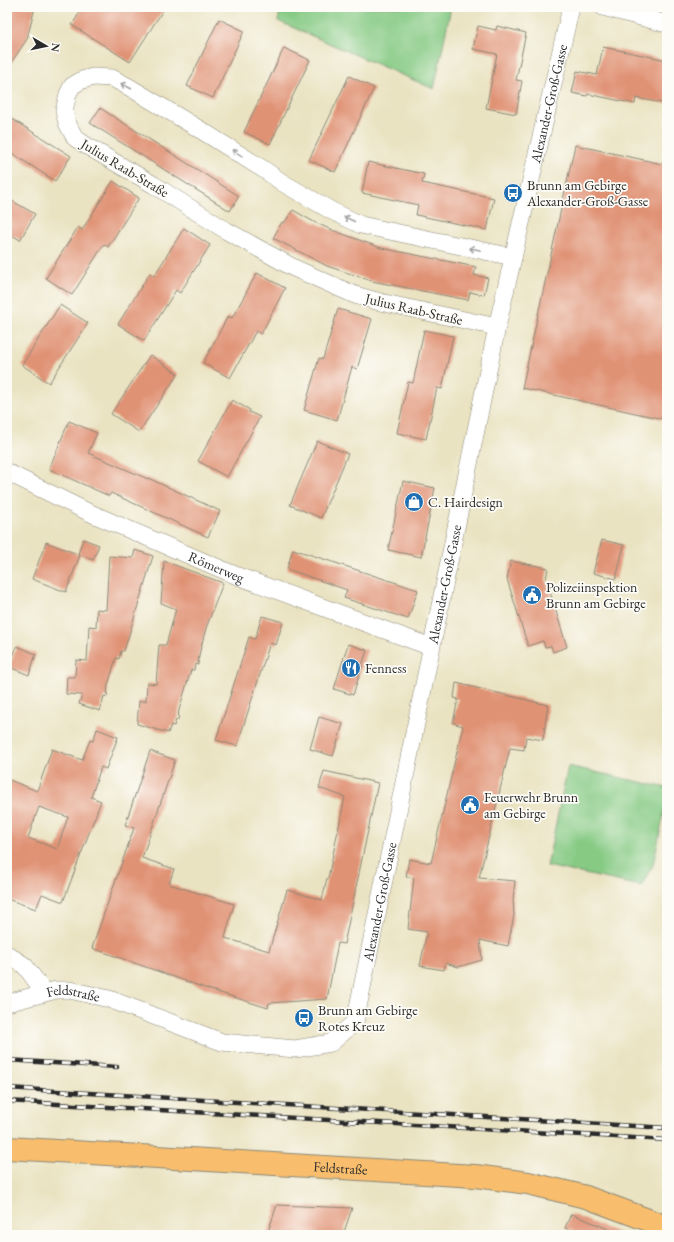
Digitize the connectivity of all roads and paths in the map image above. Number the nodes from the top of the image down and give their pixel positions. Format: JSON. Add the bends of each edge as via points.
{"nodes":[{"id":1,"x":571,"y":7,"type":"edge"},
{"id":2,"x":604,"y":7,"type":"edge"},
{"id":3,"x":667,"y":24,"type":"edge"},
{"id":4,"x":513,"y":257,"type":"junction"},
{"id":5,"x":497,"y":327,"type":"junction"},
{"id":6,"x":7,"y":472,"type":"edge"},
{"id":7,"x":431,"y":647,"type":"junction"},
{"id":8,"x":7,"y":954,"type":"edge"},
{"id":9,"x":44,"y":992,"type":"junction"},
{"id":10,"x":7,"y":1002,"type":"edge"},
{"id":11,"x":355,"y":1022,"type":"joint"},
{"id":12,"x":7,"y":1148,"type":"edge"},
{"id":13,"x":667,"y":1227,"type":"edge"}],
"edges":[{"from":1,"to":4,"type":"street","name":"Alexander-Groß-Gasse"},
{"from":2,"to":3,"type":"street"},
{"from":4,"to":5,"type":"street","name":"Alexander-Groß-Gasse"},
{"from":4,"to":5,"type":"street","name":"Julius Raab-Straße","one_way":true,"via":[[361,225],[283,183],[112,78],[94,76],[82,80],[72,86],[68,94],[64,111],[75,138],[247,243],[294,268],[355,295]]},
{"from":5,"to":7,"type":"street","name":"Alexander-Groß-Gasse"},
{"from":6,"to":7,"type":"street","name":"Römerweg","via":[[88,512],[235,575]]},
{"from":7,"to":11,"type":"street","name":"Alexander-Groß-Gasse"},
{"from":8,"to":9,"type":"street","name":"Feldstraße","via":[[25,966]]},
{"from":9,"to":10,"type":"street"},
{"from":9,"to":11,"type":"street","name":"Feldstraße","via":[[70,990],[109,999],[222,1042],[295,1049],[331,1043]]},
{"from":12,"to":13,"type":"main road","name":"Feldstraße","via":[[482,1177],[528,1183],[586,1197]]}]}
